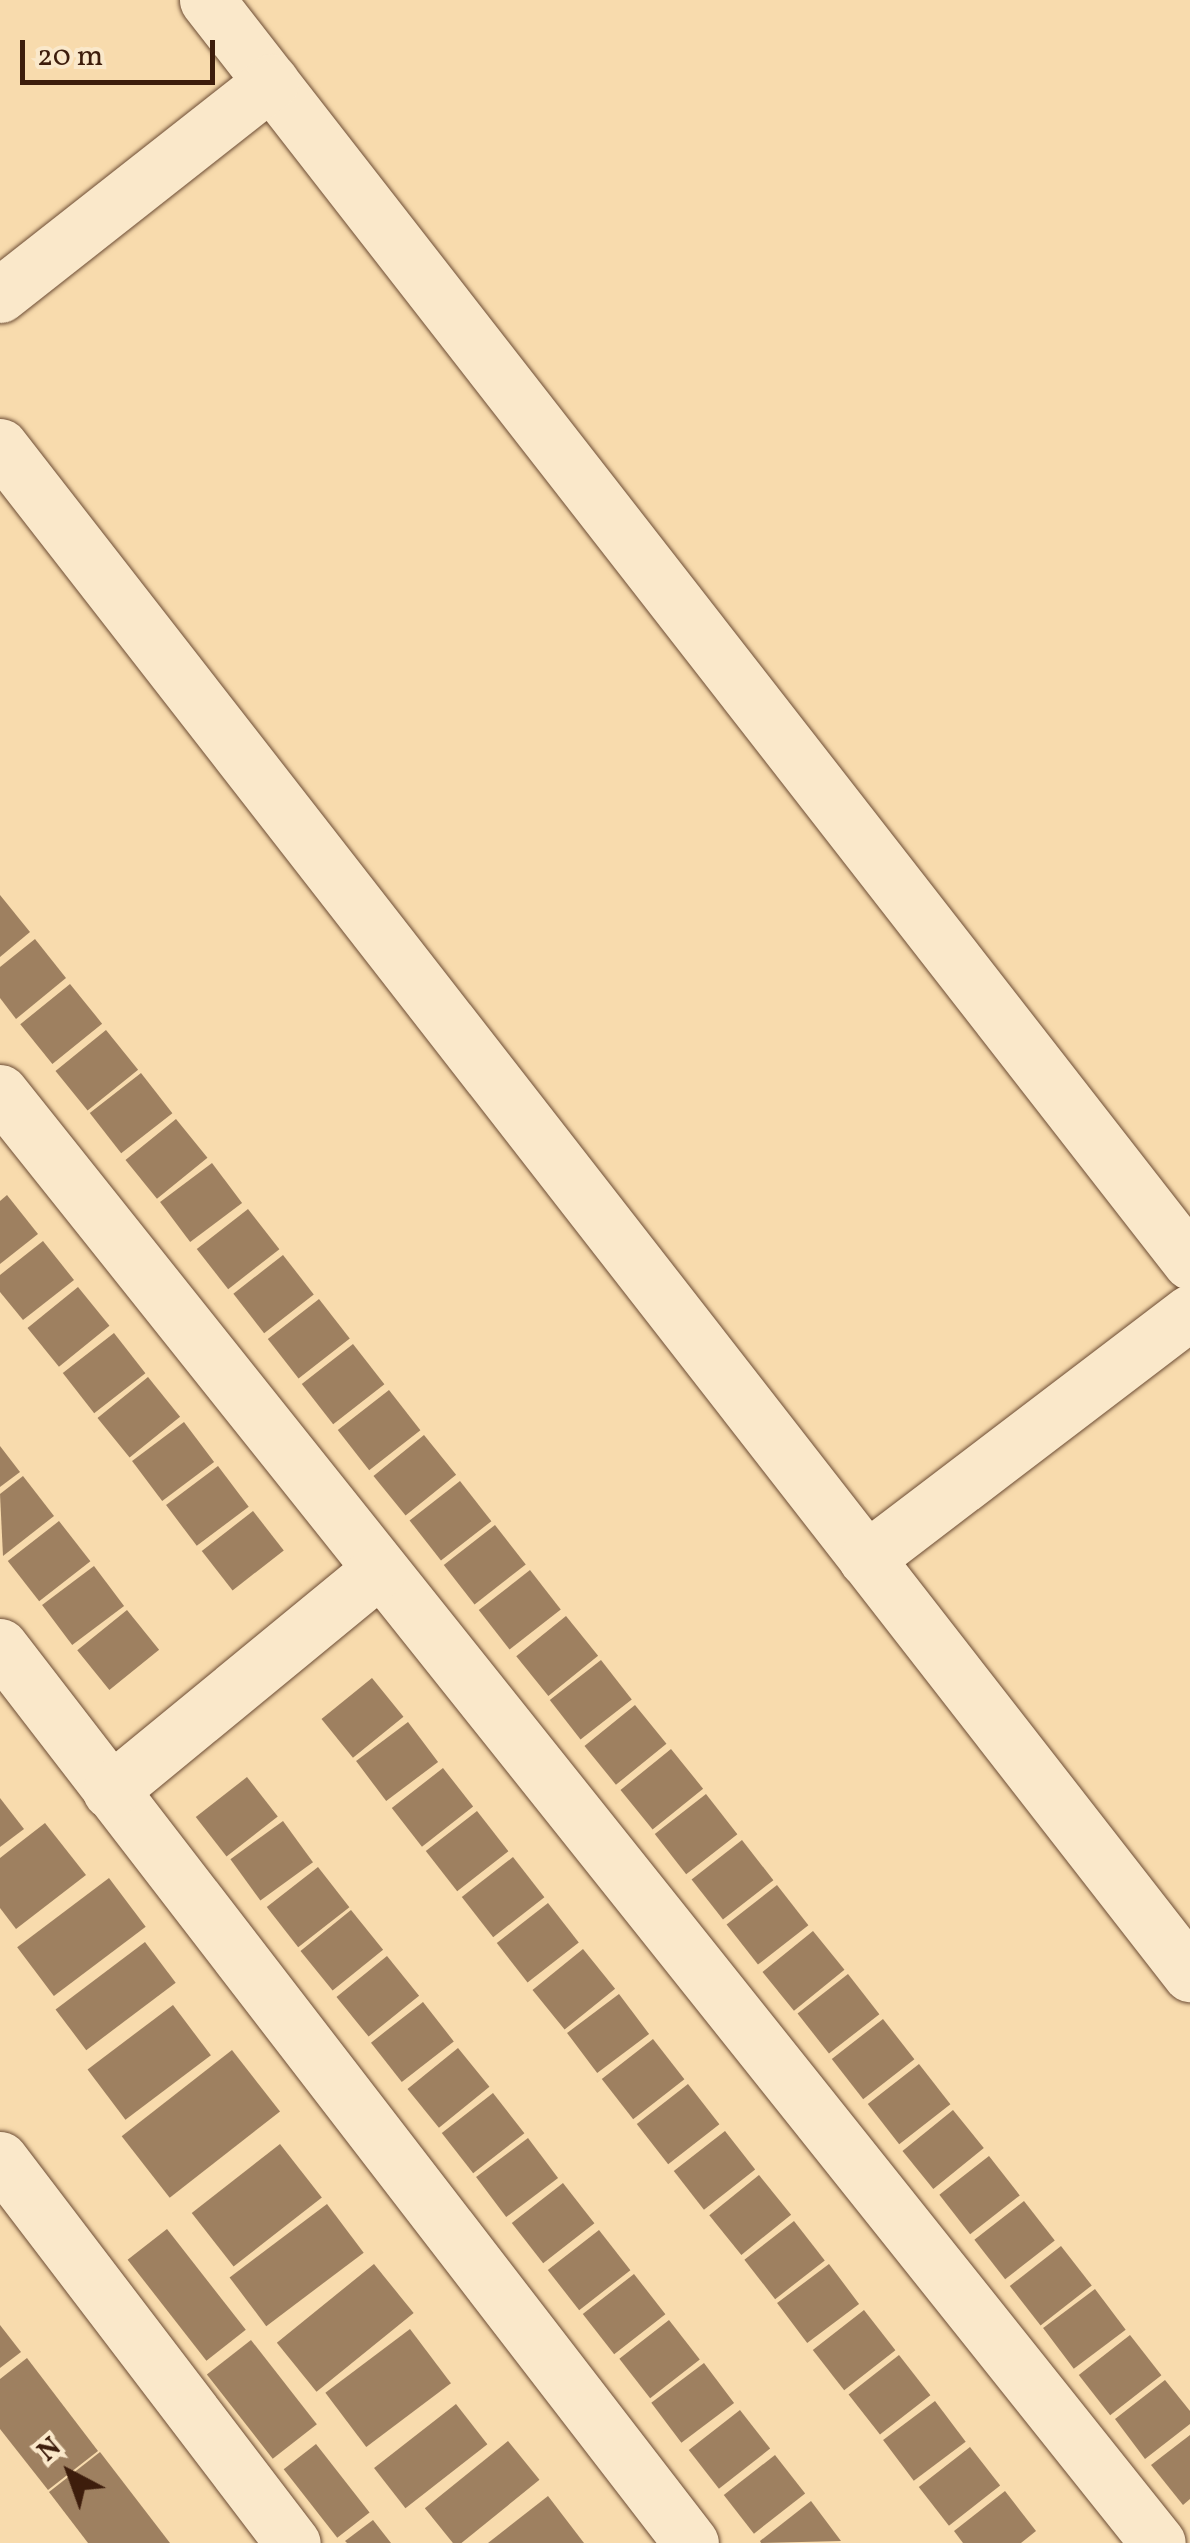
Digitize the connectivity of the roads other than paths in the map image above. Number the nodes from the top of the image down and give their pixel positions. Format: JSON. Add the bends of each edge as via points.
{"nodes":[{"id":1,"x":208,"y":0,"type":"edge"},
{"id":2,"x":271,"y":82,"type":"junction"},
{"id":3,"x":0,"y":295,"type":"edge"},
{"id":4,"x":0,"y":446,"type":"edge"},
{"id":5,"x":0,"y":1092,"type":"edge"},
{"id":6,"x":1190,"y":1262,"type":"edge"},
{"id":7,"x":1190,"y":1312,"type":"edge"},
{"id":8,"x":866,"y":1559,"type":"junction"},
{"id":9,"x":379,"y":1570,"type":"junction"},
{"id":10,"x":0,"y":1646,"type":"edge"},
{"id":11,"x":110,"y":1791,"type":"junction"},
{"id":12,"x":1190,"y":1974,"type":"edge"},
{"id":13,"x":0,"y":2159,"type":"edge"},
{"id":14,"x":293,"y":2543,"type":"edge"},
{"id":15,"x":691,"y":2543,"type":"edge"},
{"id":16,"x":1158,"y":2543,"type":"edge"}],
"edges":[{"from":1,"to":2,"type":"street"},
{"from":2,"to":3,"type":"street"},
{"from":2,"to":6,"type":"street"},
{"from":4,"to":8,"type":"street"},
{"from":5,"to":9,"type":"street"},
{"from":7,"to":8,"type":"street"},
{"from":8,"to":12,"type":"street"},
{"from":9,"to":11,"type":"street"},
{"from":9,"to":16,"type":"street"},
{"from":10,"to":11,"type":"street"},
{"from":11,"to":15,"type":"street"},
{"from":13,"to":14,"type":"street"}]}
